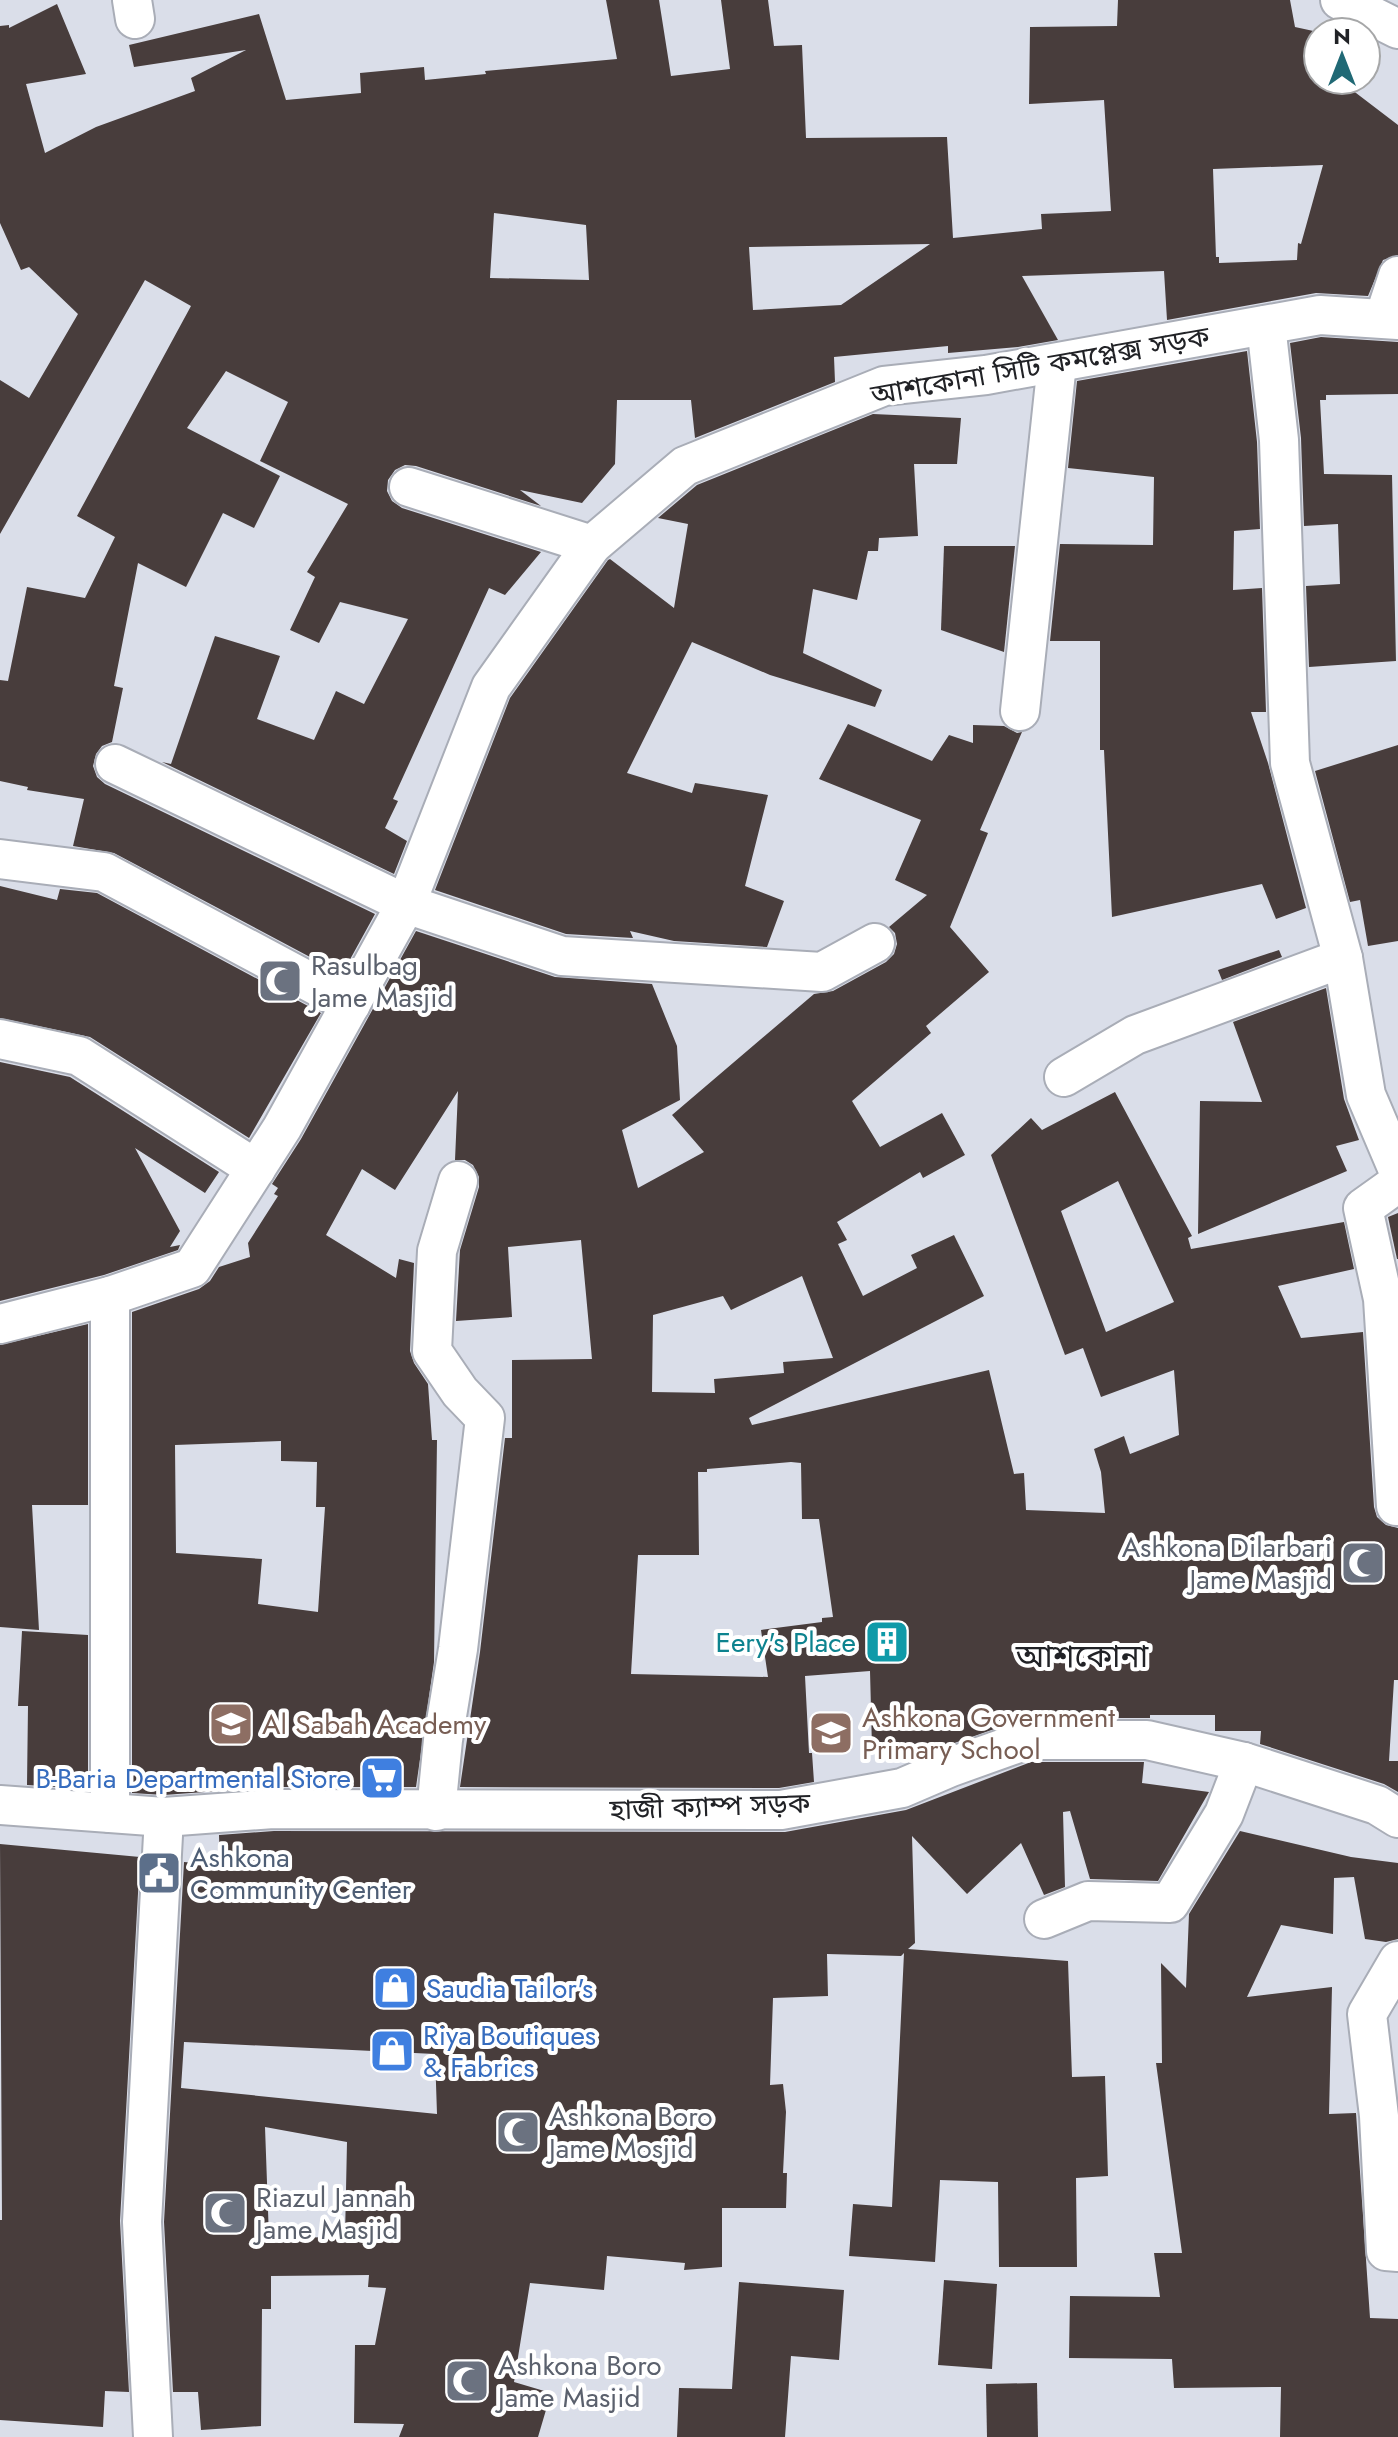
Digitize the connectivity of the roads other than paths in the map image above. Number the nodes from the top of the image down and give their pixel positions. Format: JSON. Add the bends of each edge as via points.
{"nodes":[{"id":1,"x":1340,"y":0,"type":"edge"},
{"id":2,"x":1398,"y":29,"type":"edge"},
{"id":3,"x":1398,"y":276,"type":"edge"},
{"id":4,"x":1391,"y":319,"type":"edge"},
{"id":5,"x":1266,"y":325,"type":"junction"},
{"id":6,"x":1057,"y":363,"type":"junction"},
{"id":7,"x":409,"y":487,"type":"dead end"},
{"id":8,"x":592,"y":545,"type":"junction"},
{"id":9,"x":1020,"y":711,"type":"dead end"},
{"id":10,"x":115,"y":764,"type":"dead end"},
{"id":11,"x":0,"y":859,"type":"edge"},
{"id":12,"x":406,"y":904,"type":"junction"},
{"id":13,"x":875,"y":943,"type":"dead end"},
{"id":14,"x":1343,"y":958,"type":"junction"},
{"id":15,"x":351,"y":1004,"type":"junction"},
{"id":16,"x":0,"y":1039,"type":"edge"},
{"id":17,"x":1064,"y":1077,"type":"dead end"},
{"id":18,"x":256,"y":1169,"type":"junction"},
{"id":19,"x":1398,"y":1170,"type":"edge"},
{"id":20,"x":458,"y":1181,"type":"dead end"},
{"id":21,"x":1398,"y":1183,"type":"edge"},
{"id":22,"x":110,"y":1296,"type":"junction"},
{"id":23,"x":0,"y":1324,"type":"edge"},
{"id":24,"x":1396,"y":1506,"type":"edge"},
{"id":25,"x":1244,"y":1762,"type":"junction"},
{"id":26,"x":0,"y":1805,"type":"edge"},
{"id":27,"x":436,"y":1811,"type":"junction"},
{"id":28,"x":110,"y":1813,"type":"junction"},
{"id":29,"x":164,"y":1817,"type":"junction"},
{"id":30,"x":1398,"y":1818,"type":"edge"},
{"id":31,"x":1044,"y":1919,"type":"dead end"},
{"id":32,"x":1398,"y":1961,"type":"edge"},
{"id":33,"x":1398,"y":2252,"type":"edge"},
{"id":34,"x":153,"y":2437,"type":"edge"}],
"edges":[{"from":1,"to":2,"type":"street"},
{"from":3,"to":4,"type":"street"},
{"from":4,"to":5,"type":"street","name":"আশকোনা সিটি কমপ্লেক্স সড়ক","via":[[1320,315]]},
{"from":5,"to":6,"type":"street","name":"আশকোনা সিটি কমপ্লেক্স সড়ক"},
{"from":5,"to":14,"type":"street","via":[[1279,440],[1290,763]]},
{"from":6,"to":8,"type":"street","name":"আশকোনা সিটি কমপ্লেক্স সড়ক","via":[[884,386],[685,466]]},
{"from":6,"to":9,"type":"street"},
{"from":7,"to":8,"type":"street"},
{"from":8,"to":12,"type":"street","name":"আশকোনা সিটি কমপ্লেক্স সড়ক","via":[[491,687]]},
{"from":10,"to":12,"type":"street"},
{"from":11,"to":15,"type":"street","via":[[104,872]]},
{"from":12,"to":13,"type":"street","via":[[562,956],[822,972]]},
{"from":12,"to":15,"type":"street","name":"আশকোনা সিটি কমপ্লেক্স সড়ক"},
{"from":14,"to":17,"type":"street","via":[[1135,1035]]},
{"from":14,"to":19,"type":"street","via":[[1366,1095]]},
{"from":15,"to":18,"type":"street","name":"আশকোনা সিটি কমপ্লেক্স সড়ক"},
{"from":16,"to":18,"type":"street","via":[[79,1056]]},
{"from":18,"to":22,"type":"street","name":"আশকোনা সিটি কমপ্লেক্স সড়ক","via":[[192,1268]]},
{"from":20,"to":27,"type":"street","via":[[437,1251],[432,1351],[485,1418]]},
{"from":21,"to":24,"type":"street","via":[[1363,1208],[1383,1299]]},
{"from":22,"to":23,"type":"street"},
{"from":22,"to":28,"type":"street"},
{"from":25,"to":27,"type":"street","name":"হাজী ক্যাম্প সড়ক","via":[[1147,1740],[1027,1740],[902,1788],[781,1810]]},
{"from":25,"to":30,"type":"street","name":"হাজী ক্যাম্প সড়ক","via":[[1377,1805]]},
{"from":25,"to":31,"type":"street","via":[[1224,1814],[1170,1903],[1088,1901]]},
{"from":26,"to":28,"type":"street","name":"হাজী ক্যাম্প সড়ক"},
{"from":27,"to":29,"type":"street","name":"হাজী ক্যাম্প সড়ক","via":[[273,1809]]},
{"from":28,"to":29,"type":"street","name":"হাজী ক্যাম্প সড়ক"},
{"from":29,"to":34,"type":"street","via":[[142,2222]]},
{"from":32,"to":33,"type":"street","via":[[1367,2014],[1386,2251]]}]}
